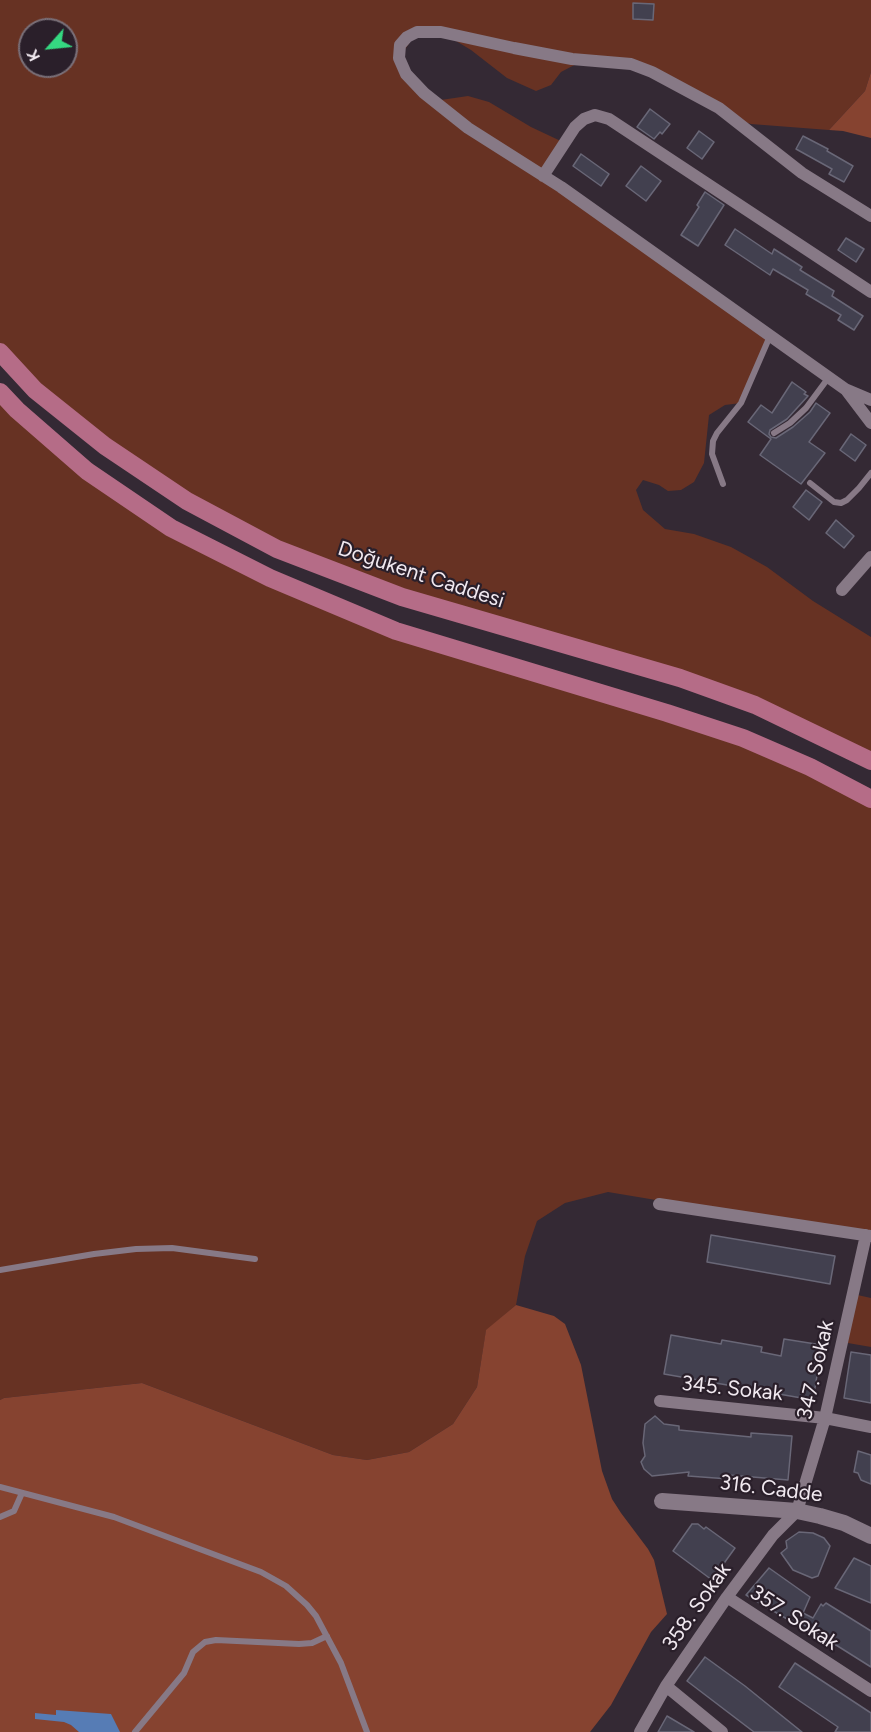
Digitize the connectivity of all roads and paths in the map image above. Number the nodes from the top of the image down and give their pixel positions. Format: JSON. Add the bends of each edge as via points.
{"nodes":[{"id":1,"x":543,"y":176,"type":"junction"},
{"id":2,"x":871,"y":216,"type":"edge"},
{"id":3,"x":871,"y":292,"type":"edge"},
{"id":4,"x":770,"y":336,"type":"junction"},
{"id":5,"x":0,"y":352,"type":"edge"},
{"id":6,"x":828,"y":377,"type":"junction"},
{"id":7,"x":845,"y":389,"type":"junction"},
{"id":8,"x":0,"y":392,"type":"edge"},
{"id":9,"x":871,"y":400,"type":"edge"},
{"id":10,"x":871,"y":423,"type":"edge"},
{"id":11,"x":774,"y":433,"type":"dead end"},
{"id":12,"x":871,"y":473,"type":"edge"},
{"id":13,"x":810,"y":483,"type":"dead end"},
{"id":14,"x":723,"y":484,"type":"dead end"},
{"id":15,"x":871,"y":557,"type":"edge"},
{"id":16,"x":842,"y":590,"type":"dead end"},
{"id":17,"x":871,"y":761,"type":"edge"},
{"id":18,"x":871,"y":799,"type":"edge"},
{"id":19,"x":659,"y":1204,"type":"dead end"},
{"id":20,"x":869,"y":1236,"type":"edge"},
{"id":21,"x":255,"y":1259,"type":"dead end"},
{"id":22,"x":0,"y":1270,"type":"edge"},
{"id":23,"x":660,"y":1401,"type":"dead end"},
{"id":24,"x":825,"y":1418,"type":"junction"},
{"id":25,"x":871,"y":1427,"type":"edge"},
{"id":26,"x":0,"y":1487,"type":"edge"},
{"id":27,"x":22,"y":1493,"type":"junction"},
{"id":28,"x":662,"y":1501,"type":"dead end"},
{"id":29,"x":796,"y":1511,"type":"junction"},
{"id":30,"x":0,"y":1517,"type":"edge"},
{"id":31,"x":871,"y":1536,"type":"edge"},
{"id":32,"x":727,"y":1598,"type":"junction"},
{"id":33,"x":327,"y":1636,"type":"junction"},
{"id":34,"x":666,"y":1686,"type":"junction"},
{"id":35,"x":871,"y":1691,"type":"edge"},
{"id":36,"x":135,"y":1732,"type":"edge"},
{"id":37,"x":367,"y":1732,"type":"edge"},
{"id":38,"x":640,"y":1732,"type":"edge"},
{"id":39,"x":722,"y":1732,"type":"edge"}],
"edges":[{"from":1,"to":2,"type":"street","via":[[468,128],[424,93],[406,74],[399,58],[399,45],[406,37],[417,32],[441,32],[572,59],[631,64],[652,72],[719,108],[802,173]]},
{"from":1,"to":3,"type":"street","via":[[584,119],[595,115],[609,119]]},
{"from":1,"to":4,"type":"street"},
{"from":4,"to":6,"type":"street"},
{"from":4,"to":14,"type":"lane","via":[[741,403],[713,441],[712,454]]},
{"from":5,"to":17,"type":"main road","name":"Doğukent Caddesi","via":[[35,390],[105,446],[187,501],[277,549],[402,597],[681,678],[755,705]]},
{"from":6,"to":7,"type":"street"},
{"from":6,"to":11,"type":"lane","via":[[806,408]]},
{"from":7,"to":9,"type":"street"},
{"from":7,"to":10,"type":"street"},
{"from":8,"to":18,"type":"main road","via":[[87,471],[171,528],[270,578],[396,631],[743,738]]},
{"from":12,"to":13,"type":"lane","via":[[841,503]]},
{"from":15,"to":16,"type":"street"},
{"from":19,"to":20,"type":"street"},
{"from":20,"to":24,"type":"street","name":"347. Sokak"},
{"from":21,"to":22,"type":"lane","via":[[172,1248],[136,1249]]},
{"from":23,"to":24,"type":"street","name":"345. Sokak"},
{"from":24,"to":25,"type":"street","name":"345. Sokak"},
{"from":24,"to":29,"type":"street","name":"347. Sokak"},
{"from":26,"to":27,"type":"lane"},
{"from":27,"to":30,"type":"lane","via":[[14,1511]]},
{"from":27,"to":33,"type":"lane","via":[[114,1516],[261,1572],[286,1586],[307,1605]]},
{"from":28,"to":29,"type":"street","name":"316. Cadde"},
{"from":29,"to":31,"type":"street","name":"316. Cadde","via":[[844,1523]]},
{"from":29,"to":32,"type":"street","name":"358. Sokak","via":[[773,1535]]},
{"from":32,"to":34,"type":"street","name":"358. Sokak"},
{"from":32,"to":35,"type":"street","name":"357. Sokak"},
{"from":33,"to":36,"type":"lane","via":[[299,1644],[206,1642],[193,1652],[179,1681]]},
{"from":33,"to":37,"type":"lane"},
{"from":34,"to":38,"type":"street","name":"358. Sokak"},
{"from":34,"to":39,"type":"street"}]}
